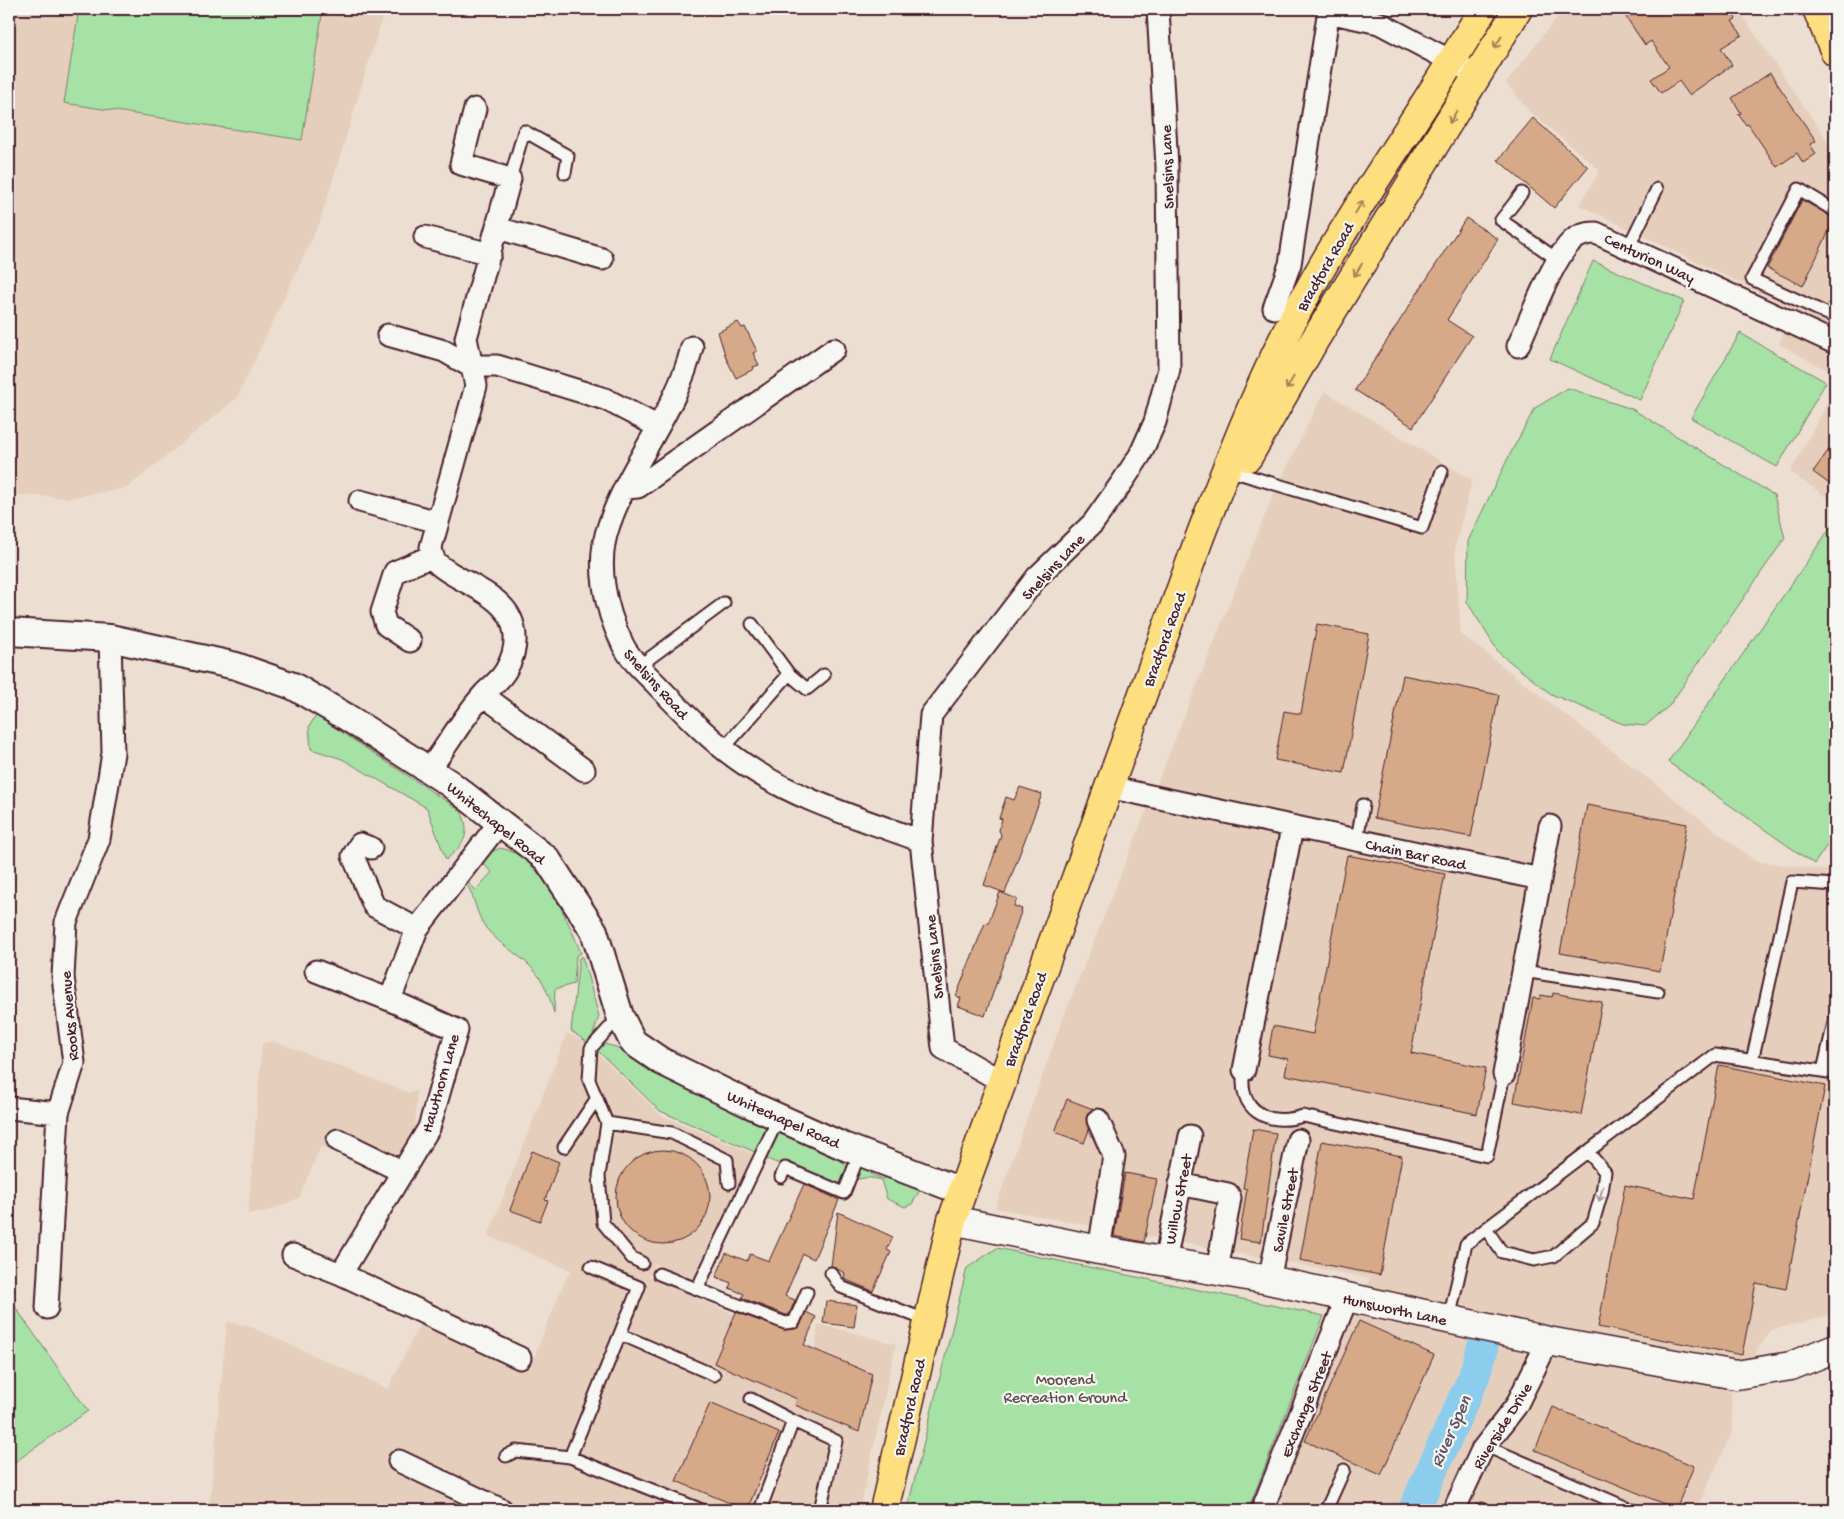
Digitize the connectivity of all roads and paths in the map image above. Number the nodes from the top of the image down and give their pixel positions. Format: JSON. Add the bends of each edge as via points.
{"nodes":[{"id":1,"x":1158,"y":9,"type":"edge"},
{"id":2,"x":1483,"y":9,"type":"edge"},
{"id":3,"x":1518,"y":9,"type":"edge"},
{"id":4,"x":1817,"y":9,"type":"edge"},
{"id":5,"x":1329,"y":10,"type":"edge"},
{"id":6,"x":1835,"y":52,"type":"edge"},
{"id":7,"x":1451,"y":60,"type":"junction"},
{"id":8,"x":1477,"y":75,"type":"junction"},
{"id":9,"x":475,"y":109,"type":"dead end"},
{"id":10,"x":565,"y":173,"type":"dead end"},
{"id":11,"x":510,"y":179,"type":"junction"},
{"id":12,"x":1657,"y":188,"type":"dead end"},
{"id":13,"x":1522,"y":192,"type":"dead end"},
{"id":14,"x":1835,"y":212,"type":"edge"},
{"id":15,"x":498,"y":228,"type":"junction"},
{"id":16,"x":425,"y":237,"type":"dead end"},
{"id":17,"x":1629,"y":246,"type":"junction"},
{"id":18,"x":490,"y":254,"type":"junction"},
{"id":19,"x":602,"y":259,"type":"dead end"},
{"id":20,"x":1558,"y":260,"type":"junction"},
{"id":21,"x":1274,"y":308,"type":"dead end"},
{"id":22,"x":1833,"y":313,"type":"edge"},
{"id":23,"x":388,"y":335,"type":"dead end"},
{"id":24,"x":1828,"y":340,"type":"edge"},
{"id":25,"x":1518,"y":346,"type":"dead end"},
{"id":26,"x":692,"y":347,"type":"dead end"},
{"id":27,"x":834,"y":349,"type":"dead end"},
{"id":28,"x":470,"y":366,"type":"junction"},
{"id":29,"x":657,"y":426,"type":"junction"},
{"id":30,"x":1442,"y":471,"type":"dead end"},
{"id":31,"x":1238,"y":473,"type":"junction"},
{"id":32,"x":625,"y":488,"type":"junction"},
{"id":33,"x":360,"y":501,"type":"dead end"},
{"id":34,"x":438,"y":522,"type":"junction"},
{"id":35,"x":1199,"y":539,"type":"junction"},
{"id":36,"x":432,"y":556,"type":"junction"},
{"id":37,"x":724,"y":603,"type":"dead end"},
{"id":38,"x":752,"y":624,"type":"dead end"},
{"id":39,"x":9,"y":632,"type":"edge"},
{"id":40,"x":110,"y":638,"type":"junction"},
{"id":41,"x":410,"y":641,"type":"dead end"},
{"id":42,"x":640,"y":666,"type":"junction"},
{"id":43,"x":789,"y":674,"type":"junction"},
{"id":44,"x":824,"y":675,"type":"dead end"},
{"id":45,"x":483,"y":695,"type":"junction"},
{"id":46,"x":724,"y":748,"type":"junction"},
{"id":47,"x":429,"y":770,"type":"junction"},
{"id":48,"x":584,"y":770,"type":"dead end"},
{"id":49,"x":1108,"y":787,"type":"junction"},
{"id":50,"x":1363,"y":805,"type":"dead end"},
{"id":51,"x":500,"y":822,"type":"junction"},
{"id":52,"x":1550,"y":826,"type":"dead end"},
{"id":53,"x":1292,"y":828,"type":"junction"},
{"id":54,"x":1358,"y":840,"type":"junction"},
{"id":55,"x":921,"y":841,"type":"junction"},
{"id":56,"x":370,"y":848,"type":"dead end"},
{"id":57,"x":1540,"y":879,"type":"junction"},
{"id":58,"x":1835,"y":884,"type":"edge"},
{"id":59,"x":417,"y":929,"type":"junction"},
{"id":60,"x":316,"y":971,"type":"dead end"},
{"id":61,"x":1523,"y":971,"type":"junction"},
{"id":62,"x":1658,"y":992,"type":"dead end"},
{"id":63,"x":390,"y":1000,"type":"junction"},
{"id":64,"x":620,"y":1016,"type":"junction"},
{"id":65,"x":1835,"y":1018,"type":"edge"},
{"id":66,"x":1752,"y":1061,"type":"junction"},
{"id":67,"x":1244,"y":1070,"type":"joint"},
{"id":68,"x":1823,"y":1071,"type":"junction"},
{"id":69,"x":1835,"y":1073,"type":"edge"},
{"id":70,"x":1504,"y":1074,"type":"joint"},
{"id":71,"x":1001,"y":1081,"type":"junction"},
{"id":72,"x":597,"y":1098,"type":"junction"},
{"id":73,"x":9,"y":1108,"type":"edge"},
{"id":74,"x":58,"y":1113,"type":"junction"},
{"id":75,"x":779,"y":1117,"type":"junction"},
{"id":76,"x":1098,"y":1120,"type":"dead end"},
{"id":77,"x":607,"y":1123,"type":"junction"},
{"id":78,"x":1190,"y":1136,"type":"dead end"},
{"id":79,"x":338,"y":1140,"type":"dead end"},
{"id":80,"x":1298,"y":1140,"type":"dead end"},
{"id":81,"x":564,"y":1147,"type":"dead end"},
{"id":82,"x":860,"y":1152,"type":"junction"},
{"id":83,"x":1588,"y":1152,"type":"junction"},
{"id":84,"x":403,"y":1172,"type":"junction"},
{"id":85,"x":781,"y":1177,"type":"dead end"},
{"id":86,"x":729,"y":1183,"type":"dead end"},
{"id":87,"x":1180,"y":1184,"type":"junction"},
{"id":88,"x":961,"y":1191,"type":"junction"},
{"id":89,"x":952,"y":1220,"type":"junction"},
{"id":90,"x":1486,"y":1230,"type":"junction"},
{"id":91,"x":1099,"y":1250,"type":"junction"},
{"id":92,"x":293,"y":1255,"type":"dead end"},
{"id":93,"x":1165,"y":1262,"type":"junction"},
{"id":94,"x":642,"y":1263,"type":"dead end"},
{"id":95,"x":591,"y":1267,"type":"dead end"},
{"id":96,"x":1218,"y":1271,"type":"junction"},
{"id":97,"x":831,"y":1273,"type":"dead end"},
{"id":98,"x":341,"y":1274,"type":"junction"},
{"id":99,"x":659,"y":1274,"type":"dead end"},
{"id":100,"x":1270,"y":1280,"type":"junction"},
{"id":101,"x":697,"y":1289,"type":"junction"},
{"id":102,"x":807,"y":1292,"type":"dead end"},
{"id":103,"x":1347,"y":1298,"type":"junction"},
{"id":104,"x":47,"y":1308,"type":"dead end"},
{"id":105,"x":1449,"y":1319,"type":"junction"},
{"id":106,"x":928,"y":1321,"type":"junction"},
{"id":107,"x":620,"y":1334,"type":"junction"},
{"id":108,"x":1548,"y":1341,"type":"junction"},
{"id":109,"x":1835,"y":1348,"type":"edge"},
{"id":110,"x":520,"y":1358,"type":"dead end"},
{"id":111,"x":714,"y":1375,"type":"dead end"},
{"id":112,"x":750,"y":1399,"type":"dead end"},
{"id":113,"x":793,"y":1422,"type":"junction"},
{"id":114,"x":1486,"y":1446,"type":"junction"},
{"id":115,"x":506,"y":1456,"type":"dead end"},
{"id":116,"x":570,"y":1457,"type":"junction"},
{"id":117,"x":398,"y":1461,"type":"dead end"},
{"id":118,"x":1344,"y":1470,"type":"dead end"},
{"id":119,"x":502,"y":1510,"type":"edge"},
{"id":120,"x":702,"y":1510,"type":"edge"},
{"id":121,"x":760,"y":1510,"type":"edge"},
{"id":122,"x":820,"y":1510,"type":"edge"},
{"id":123,"x":884,"y":1510,"type":"edge"},
{"id":124,"x":1262,"y":1510,"type":"edge"},
{"id":125,"x":1326,"y":1510,"type":"edge"},
{"id":126,"x":1454,"y":1510,"type":"edge"},
{"id":127,"x":1632,"y":1510,"type":"edge"}],
"edges":[{"from":1,"to":55,"type":"street","name":"Snelsins Lane","via":[[1167,168],[1169,369],[1155,422],[1140,455],[1093,523],[1037,577],[931,715]]},
{"from":2,"to":7,"type":"main road","name":"Bradford Road"},
{"from":3,"to":8,"type":"main road","name":"Bradford Road","one_way":true},
{"from":4,"to":6,"type":"main road"},
{"from":5,"to":7,"type":"street","name":"Bradford Road","via":[[1379,23]]},
{"from":5,"to":21,"type":"street","name":"Bradford Road","via":[[1290,264]]},
{"from":7,"to":8,"type":"street","name":"Bradford Road"},
{"from":35,"to":7,"type":"main road","name":"Bradford Road","one_way":true,"via":[[1234,449],[1282,341],[1311,286]]},
{"from":8,"to":31,"type":"main road","name":"Bradford Road","one_way":true,"via":[[1314,341]]},
{"from":9,"to":11,"type":"street","via":[[461,164]]},
{"from":10,"to":11,"type":"lane","via":[[568,156],[524,131]]},
{"from":11,"to":15,"type":"street"},
{"from":12,"to":17,"type":"lane"},
{"from":13,"to":20,"type":"lane","via":[[1501,220]]},
{"from":14,"to":22,"type":"lane","via":[[1798,189],[1752,279]]},
{"from":15,"to":18,"type":"street"},
{"from":15,"to":19,"type":"street"},
{"from":16,"to":18,"type":"street"},
{"from":17,"to":20,"type":"street","name":"Centurion Way","via":[[1596,232],[1583,234],[1571,242]]},
{"from":17,"to":24,"type":"street","name":"Centurion Way"},
{"from":18,"to":28,"type":"street","via":[[466,338]]},
{"from":20,"to":25,"type":"street","name":"Centurion Way"},
{"from":22,"to":24,"type":"lane"},
{"from":23,"to":28,"type":"street","via":[[444,351]]},
{"from":26,"to":29,"type":"street","name":"Snelsins Road","via":[[685,374]]},
{"from":27,"to":32,"type":"street","via":[[638,487]]},
{"from":28,"to":29,"type":"street","via":[[497,366],[605,398]]},
{"from":28,"to":34,"type":"street","via":[[476,386]]},
{"from":29,"to":32,"type":"street","name":"Snelsins Road"},
{"from":30,"to":31,"type":"lane","via":[[1422,528]]},
{"from":31,"to":35,"type":"main road","name":"Bradford Road"},
{"from":32,"to":42,"type":"street","name":"Snelsins Road","via":[[609,524],[601,570],[623,646]]},
{"from":33,"to":34,"type":"street"},
{"from":34,"to":36,"type":"street","via":[[431,547]]},
{"from":35,"to":49,"type":"main road","name":"Bradford Road"},
{"from":36,"to":41,"type":"street","via":[[395,572],[382,612],[386,625]]},
{"from":36,"to":45,"type":"street","via":[[438,564],[478,587],[505,609],[514,628],[515,648],[507,669]]},
{"from":37,"to":42,"type":"lane"},
{"from":38,"to":43,"type":"lane"},
{"from":39,"to":40,"type":"street","name":"Whitechapel Road"},
{"from":40,"to":47,"type":"street","name":"Whitechapel Road","via":[[236,666],[294,686]]},
{"from":40,"to":74,"type":"street","name":"Rooks Avenue","via":[[114,753],[99,839],[66,922],[63,977],[74,1063]]},
{"from":42,"to":46,"type":"street","name":"Snelsins Road","via":[[696,726]]},
{"from":43,"to":44,"type":"lane","via":[[807,689]]},
{"from":43,"to":46,"type":"lane"},
{"from":45,"to":47,"type":"street"},
{"from":45,"to":48,"type":"street"},
{"from":46,"to":55,"type":"street","name":"Snelsins Road","via":[[748,767],[806,797]]},
{"from":47,"to":51,"type":"street","name":"Whitechapel Road"},
{"from":49,"to":53,"type":"street","name":"Chain Bar Road"},
{"from":49,"to":71,"type":"main road","name":"Bradford Road"},
{"from":50,"to":54,"type":"lane"},
{"from":51,"to":59,"type":"street"},
{"from":51,"to":64,"type":"street","name":"Whitechapel Road","via":[[547,859],[594,931]]},
{"from":52,"to":57,"type":"street"},
{"from":53,"to":54,"type":"street","name":"Chain Bar Road"},
{"from":53,"to":67,"type":"street"},
{"from":54,"to":57,"type":"street","name":"Chain Bar Road"},
{"from":55,"to":71,"type":"street","name":"Snelsins Lane","via":[[943,1048]]},
{"from":56,"to":59,"type":"street","via":[[360,844],[353,856],[374,906]]},
{"from":57,"to":61,"type":"street"},
{"from":58,"to":66,"type":"lane","via":[[1792,882]]},
{"from":59,"to":63,"type":"street"},
{"from":60,"to":63,"type":"street","name":"Hawthorn Lane"},
{"from":61,"to":62,"type":"lane"},
{"from":61,"to":70,"type":"street"},
{"from":63,"to":84,"type":"street","name":"Hawthorn Lane","via":[[457,1030],[429,1128]]},
{"from":64,"to":72,"type":"lane","via":[[591,1048],[589,1080]]},
{"from":64,"to":75,"type":"street","name":"Whitechapel Road","via":[[633,1042],[661,1061]]},
{"from":65,"to":68,"type":"lane"},
{"from":66,"to":68,"type":"lane"},
{"from":66,"to":83,"type":"lane","via":[[1715,1055]]},
{"from":67,"to":70,"type":"lane","via":[[1242,1082],[1247,1100],[1258,1114],[1269,1118],[1288,1121],[1303,1116],[1487,1156]]},
{"from":68,"to":69,"type":"lane"},
{"from":71,"to":88,"type":"main road","name":"Bradford Road"},
{"from":72,"to":77,"type":"lane"},
{"from":72,"to":81,"type":"lane"},
{"from":73,"to":74,"type":"street"},
{"from":74,"to":104,"type":"street","name":"Rooks Avenue"},
{"from":75,"to":82,"type":"street","name":"Whitechapel Road"},
{"from":75,"to":101,"type":"lane"},
{"from":76,"to":91,"type":"street","via":[[1114,1156]]},
{"from":77,"to":86,"type":"lane","via":[[672,1133],[727,1160]]},
{"from":77,"to":94,"type":"lane","via":[[599,1176],[603,1224],[632,1258]]},
{"from":78,"to":87,"type":"street","name":"Willow Street"},
{"from":79,"to":84,"type":"street"},
{"from":80,"to":100,"type":"street","name":"Savile Street"},
{"from":82,"to":85,"type":"lane","via":[[844,1194],[785,1168]]},
{"from":82,"to":88,"type":"street","name":"Whitechapel Road"},
{"from":83,"to":90,"type":"lane"},
{"from":83,"to":90,"type":"lane","one_way":true,"via":[[1605,1172],[1593,1222],[1554,1256],[1534,1260],[1502,1252]]},
{"from":84,"to":98,"type":"street","name":"Hawthorn Lane"},
{"from":87,"to":93,"type":"street","name":"Willow Street"},
{"from":87,"to":96,"type":"street","via":[[1228,1194],[1230,1198]]},
{"from":88,"to":89,"type":"main road","name":"Bradford Road"},
{"from":89,"to":91,"type":"main road","name":"Hunsworth Lane"},
{"from":89,"to":106,"type":"main road","name":"Bradford Road"},
{"from":90,"to":105,"type":"lane","via":[[1466,1244]]},
{"from":91,"to":93,"type":"main road","name":"Hunsworth Lane"},
{"from":92,"to":98,"type":"street"},
{"from":93,"to":96,"type":"main road","name":"Hunsworth Lane"},
{"from":95,"to":107,"type":"lane","via":[[639,1287]]},
{"from":96,"to":100,"type":"main road","name":"Hunsworth Lane"},
{"from":97,"to":106,"type":"lane","via":[[841,1287]]},
{"from":98,"to":110,"type":"street"},
{"from":99,"to":101,"type":"lane"},
{"from":100,"to":103,"type":"main road","name":"Hunsworth Lane"},
{"from":101,"to":102,"type":"lane","via":[[785,1323],[794,1322]]},
{"from":103,"to":105,"type":"main road","name":"Hunsworth Lane"},
{"from":103,"to":124,"type":"street","name":"Exchange Street"},
{"from":105,"to":108,"type":"main road","name":"Hunsworth Lane"},
{"from":106,"to":123,"type":"main road","name":"Bradford Road"},
{"from":107,"to":111,"type":"lane"},
{"from":107,"to":116,"type":"lane"},
{"from":108,"to":109,"type":"main road","name":"Hunsworth Lane","via":[[1736,1375],[1791,1366]]},
{"from":108,"to":114,"type":"street","name":"Riverside Drive","via":[[1516,1406]]},
{"from":112,"to":113,"type":"lane"},
{"from":113,"to":121,"type":"lane"},
{"from":113,"to":122,"type":"lane","via":[[836,1441]]},
{"from":114,"to":126,"type":"street","name":"Riverside Drive"},
{"from":114,"to":127,"type":"lane"},
{"from":115,"to":116,"type":"lane","via":[[516,1451]]},
{"from":116,"to":120,"type":"lane"},
{"from":117,"to":119,"type":"street"},
{"from":118,"to":125,"type":"lane"}]}
